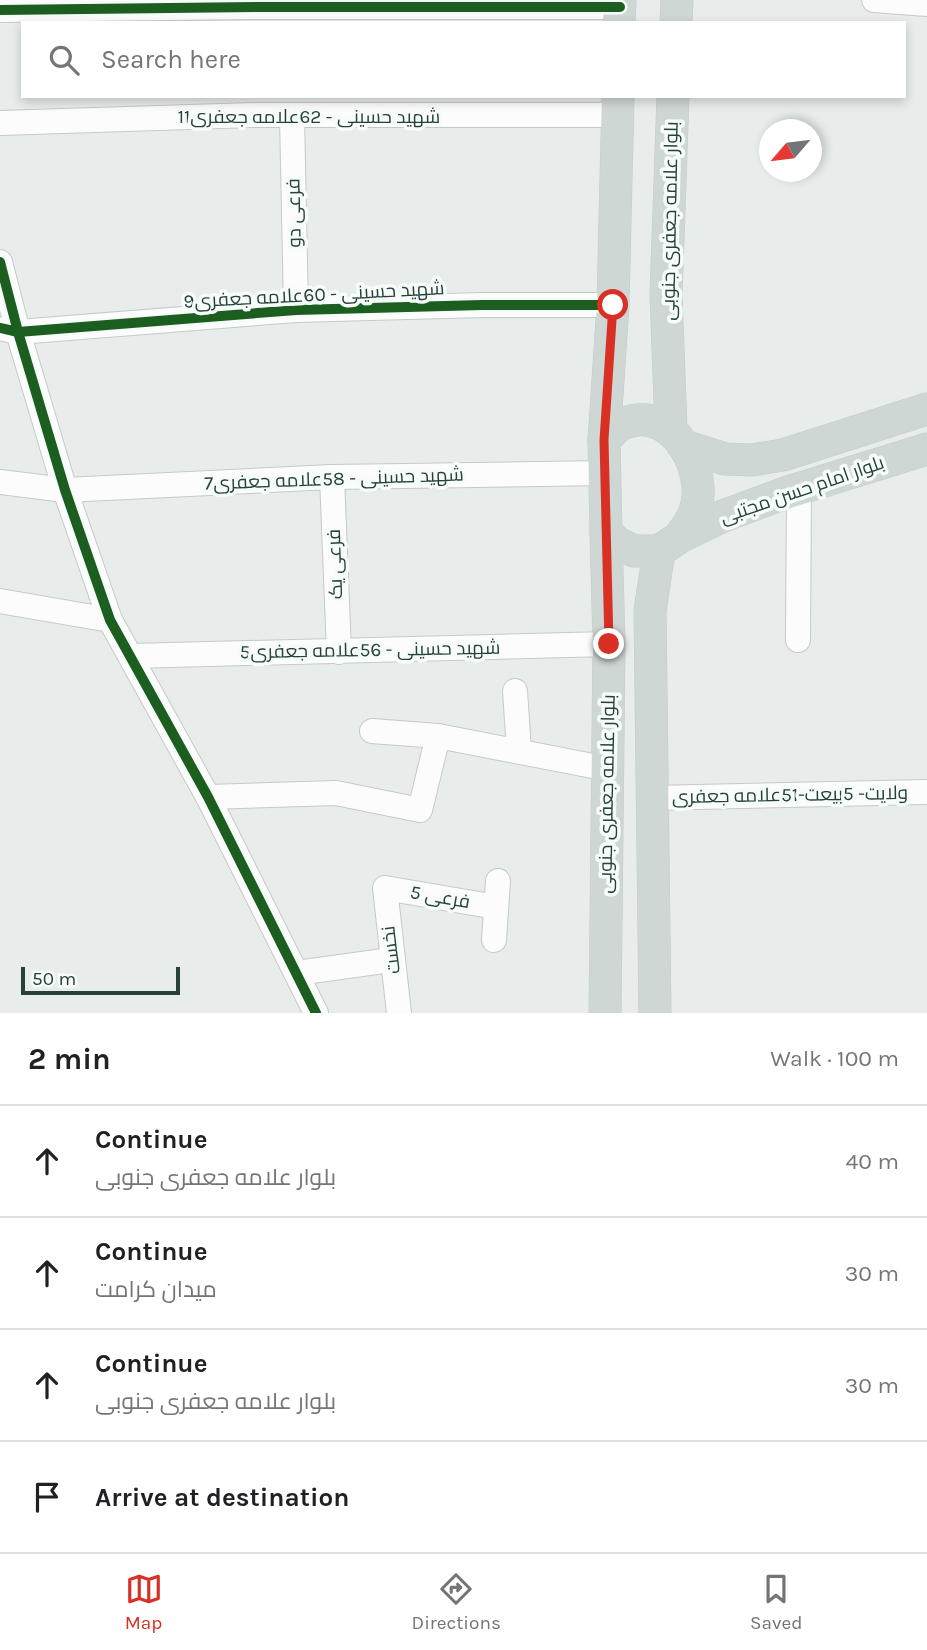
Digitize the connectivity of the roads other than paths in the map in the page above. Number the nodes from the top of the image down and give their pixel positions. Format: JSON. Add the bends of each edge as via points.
{"nodes":[{"id":1,"x":677,"y":0,"type":"edge"},
{"id":2,"x":874,"y":0,"type":"edge"},
{"id":3,"x":915,"y":2,"type":"edge"},
{"id":4,"x":0,"y":10,"type":"edge"},
{"id":5,"x":620,"y":10,"type":"edge"},
{"id":6,"x":676,"y":21,"type":"edge"},
{"id":7,"x":673,"y":98,"type":"edge"},
{"id":8,"x":618,"y":106,"type":"edge"},
{"id":9,"x":292,"y":116,"type":"junction"},
{"id":10,"x":0,"y":122,"type":"edge"},
{"id":11,"x":0,"y":262,"type":"edge"},
{"id":12,"x":613,"y":305,"type":"junction"},
{"id":13,"x":296,"y":310,"type":"junction"},
{"id":14,"x":9,"y":330,"type":"edge"},
{"id":15,"x":927,"y":410,"type":"edge"},
{"id":16,"x":678,"y":438,"type":"junction"},
{"id":17,"x":604,"y":440,"type":"junction"},
{"id":18,"x":927,"y":449,"type":"edge"},
{"id":19,"x":768,"y":457,"type":"junction"},
{"id":20,"x":604,"y":473,"type":"junction"},
{"id":21,"x":332,"y":477,"type":"junction"},
{"id":22,"x":0,"y":482,"type":"edge"},
{"id":23,"x":799,"y":488,"type":"junction"},
{"id":24,"x":65,"y":490,"type":"junction"},
{"id":25,"x":767,"y":499,"type":"junction"},
{"id":26,"x":606,"y":532,"type":"junction"},
{"id":27,"x":670,"y":544,"type":"junction"},
{"id":28,"x":0,"y":601,"type":"edge"},
{"id":29,"x":110,"y":620,"type":"junction"},
{"id":30,"x":798,"y":640,"type":"dead end"},
{"id":31,"x":609,"y":644,"type":"junction"},
{"id":32,"x":338,"y":652,"type":"junction"},
{"id":33,"x":131,"y":656,"type":"junction"},
{"id":34,"x":515,"y":691,"type":"dead end"},
{"id":35,"x":372,"y":731,"type":"dead end"},
{"id":36,"x":438,"y":736,"type":"junction"},
{"id":37,"x":519,"y":751,"type":"junction"},
{"id":38,"x":608,"y":769,"type":"junction"},
{"id":39,"x":927,"y":792,"type":"edge"},
{"id":40,"x":208,"y":797,"type":"junction"},
{"id":41,"x":653,"y":798,"type":"junction"},
{"id":42,"x":498,"y":881,"type":"dead end"},
{"id":43,"x":384,"y":888,"type":"joint"},
{"id":44,"x":496,"y":907,"type":"junction"},
{"id":45,"x":494,"y":940,"type":"dead end"},
{"id":46,"x":391,"y":960,"type":"junction"},
{"id":47,"x":297,"y":973,"type":"junction"},
{"id":48,"x":316,"y":1013,"type":"edge"},
{"id":49,"x":399,"y":1013,"type":"edge"},
{"id":50,"x":605,"y":1013,"type":"edge"},
{"id":51,"x":654,"y":1013,"type":"edge"}],
"edges":[{"from":1,"to":6,"type":"main road"},
{"from":2,"to":3,"type":"street"},
{"from":4,"to":5,"type":"street"},
{"from":7,"to":16,"type":"main road","name":"بلوار علامه جعفری جنوبی","via":[[666,295]]},
{"from":8,"to":9,"type":"street","name":"11شهید حسینی - 62علامه جعفری"},
{"from":8,"to":12,"type":"main road"},
{"from":9,"to":10,"type":"street","name":"11شهید حسینی - 62علامه جعفری"},
{"from":9,"to":13,"type":"street","name":"فرعی دو"},
{"from":11,"to":14,"type":"street"},
{"from":12,"to":13,"type":"street","name":"9شهید حسینی - 60علامه جعفری"},
{"from":12,"to":17,"type":"main road"},
{"from":13,"to":14,"type":"street","name":"9شهید حسینی - 60علامه جعفری"},
{"from":14,"to":24,"type":"street"},
{"from":15,"to":19,"type":"main road","name":"بلوار امام حسن مجتبی"},
{"from":16,"to":17,"type":"main road","via":[[647,419],[623,423]]},
{"from":16,"to":19,"type":"main road","name":"بلوار امام حسن مجتبی","via":[[725,459]]},
{"from":16,"to":27,"type":"main road","via":[[693,465],[698,488],[695,513]]},
{"from":17,"to":20,"type":"main road"},
{"from":18,"to":23,"type":"main road","name":"بلوار امام حسن مجتبی"},
{"from":19,"to":25,"type":"main road","via":[[754,474],[758,493]]},
{"from":20,"to":21,"type":"street","name":"7شهید حسینی - 58علامه جعفری"},
{"from":20,"to":26,"type":"main road"},
{"from":21,"to":24,"type":"street","name":"7شهید حسینی - 58علامه جعفری"},
{"from":21,"to":32,"type":"street","name":"فرعی یک"},
{"from":22,"to":24,"type":"street","name":"7شهید حسینی - 58علامه جعفری"},
{"from":23,"to":25,"type":"main road","name":"بلوار امام حسن مجتبی"},
{"from":23,"to":30,"type":"street"},
{"from":24,"to":29,"type":"street"},
{"from":25,"to":27,"type":"main road","name":"بلوار امام حسن مجتبی"},
{"from":26,"to":27,"type":"main road","via":[[634,551]]},
{"from":26,"to":31,"type":"main road","name":"بلوار علامه جعفری جنوبی"},
{"from":27,"to":41,"type":"main road","via":[[650,611]]},
{"from":28,"to":29,"type":"street"},
{"from":29,"to":33,"type":"street"},
{"from":31,"to":32,"type":"street","name":"5شهید حسینی - 56علامه جعفری"},
{"from":31,"to":38,"type":"main road","name":"بلوار علامه جعفری جنوبی"},
{"from":32,"to":33,"type":"street","name":"5شهید حسینی - 56علامه جعفری"},
{"from":33,"to":40,"type":"street"},
{"from":34,"to":37,"type":"street"},
{"from":35,"to":36,"type":"street"},
{"from":36,"to":37,"type":"street"},
{"from":36,"to":40,"type":"street","via":[[420,810],[336,793]]},
{"from":37,"to":38,"type":"street"},
{"from":38,"to":50,"type":"main road","name":"بلوار علامه جعفری جنوبی"},
{"from":39,"to":41,"type":"street","name":"ولایت- 5بیعت-51علامه جعفری"},
{"from":40,"to":47,"type":"street"},
{"from":41,"to":51,"type":"main road"},
{"from":42,"to":44,"type":"street"},
{"from":43,"to":44,"type":"street","name":"فرعی 5"},
{"from":43,"to":46,"type":"street","name":"نخست"},
{"from":44,"to":45,"type":"street"},
{"from":46,"to":47,"type":"street"},
{"from":46,"to":49,"type":"street","name":"نخست"},
{"from":47,"to":48,"type":"street"}]}
